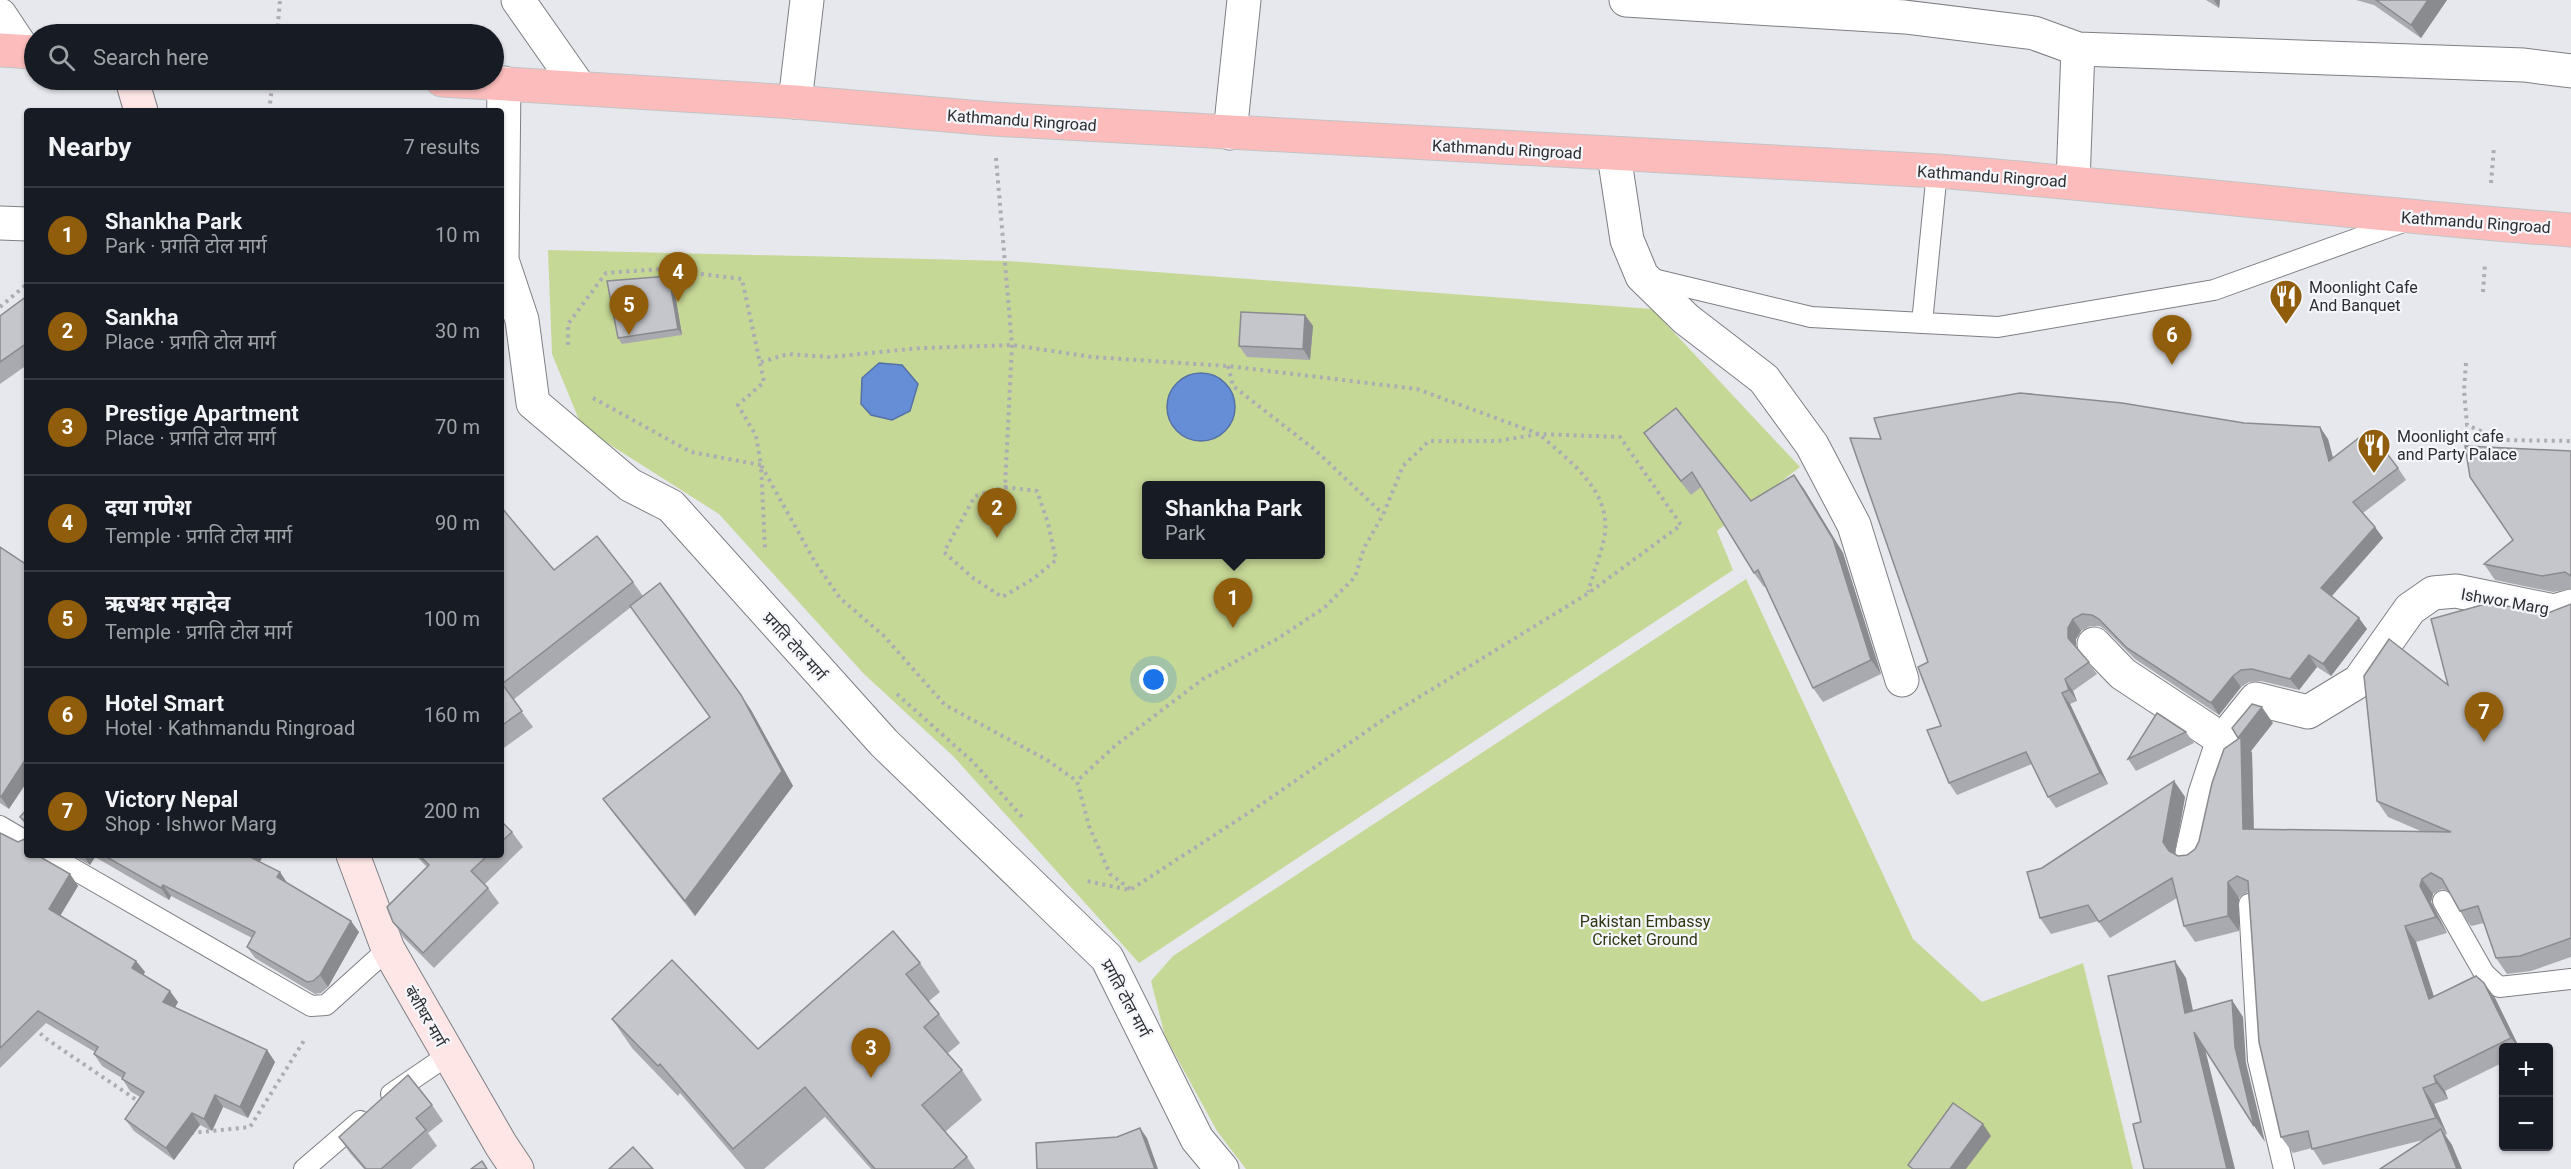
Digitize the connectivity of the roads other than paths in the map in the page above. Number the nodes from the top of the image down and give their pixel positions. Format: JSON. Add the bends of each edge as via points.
{"nodes":[{"id":1,"x":518,"y":0,"type":"edge"},
{"id":2,"x":807,"y":0,"type":"edge"},
{"id":3,"x":1244,"y":0,"type":"edge"},
{"id":4,"x":1626,"y":0,"type":"edge"},
{"id":5,"x":1908,"y":9,"type":"edge"},
{"id":6,"x":0,"y":15,"type":"edge"},
{"id":7,"x":2078,"y":49,"type":"junction"},
{"id":8,"x":19,"y":51,"type":"edge"},
{"id":9,"x":2571,"y":71,"type":"edge"},
{"id":10,"x":504,"y":83,"type":"edge"},
{"id":11,"x":579,"y":87,"type":"junction"},
{"id":12,"x":135,"y":90,"type":"edge"},
{"id":13,"x":504,"y":90,"type":"edge"},
{"id":14,"x":795,"y":102,"type":"junction"},
{"id":15,"x":140,"y":108,"type":"edge"},
{"id":16,"x":504,"y":108,"type":"edge"},
{"id":17,"x":1230,"y":133,"type":"junction"},
{"id":18,"x":1614,"y":155,"type":"junction"},
{"id":19,"x":1937,"y":171,"type":"junction"},
{"id":20,"x":2073,"y":182,"type":"junction"},
{"id":21,"x":2415,"y":218,"type":"junction"},
{"id":22,"x":0,"y":223,"type":"edge"},
{"id":23,"x":24,"y":224,"type":"edge"},
{"id":24,"x":2571,"y":230,"type":"edge"},
{"id":25,"x":504,"y":266,"type":"edge"},
{"id":26,"x":1642,"y":276,"type":"junction"},
{"id":27,"x":1922,"y":323,"type":"junction"},
{"id":28,"x":2571,"y":606,"type":"edge"},
{"id":29,"x":2094,"y":644,"type":"dead end"},
{"id":30,"x":1902,"y":680,"type":"dead end"},
{"id":31,"x":2223,"y":740,"type":"junction"},
{"id":32,"x":0,"y":826,"type":"edge"},
{"id":33,"x":24,"y":840,"type":"edge"},
{"id":34,"x":2192,"y":853,"type":"edge"},
{"id":35,"x":55,"y":858,"type":"edge"},
{"id":36,"x":354,"y":858,"type":"edge"},
{"id":37,"x":2443,"y":901,"type":"edge"},
{"id":38,"x":2248,"y":904,"type":"edge"},
{"id":39,"x":388,"y":950,"type":"junction"},
{"id":40,"x":2571,"y":979,"type":"edge"},
{"id":41,"x":448,"y":1054,"type":"junction"},
{"id":42,"x":304,"y":1169,"type":"edge"},
{"id":43,"x":517,"y":1169,"type":"edge"},
{"id":44,"x":1222,"y":1169,"type":"edge"},
{"id":45,"x":2284,"y":1169,"type":"edge"}],
"edges":[{"from":1,"to":11,"type":"street"},
{"from":2,"to":14,"type":"street"},
{"from":3,"to":17,"type":"street"},
{"from":4,"to":5,"type":"street"},
{"from":5,"to":7,"type":"street","via":[[2034,33]]},
{"from":6,"to":8,"type":"street"},
{"from":7,"to":9,"type":"street","via":[[2524,65]]},
{"from":7,"to":20,"type":"street"},
{"from":10,"to":11,"type":"highway","name":"Kathmandu Ringroad"},
{"from":11,"to":14,"type":"highway","name":"Kathmandu Ringroad"},
{"from":12,"to":15,"type":"main road"},
{"from":13,"to":16,"type":"street","name":"प्रगति टोल मार्ग"},
{"from":14,"to":17,"type":"highway","name":"Kathmandu Ringroad"},
{"from":17,"to":18,"type":"highway","name":"Kathmandu Ringroad"},
{"from":18,"to":19,"type":"highway","name":"Kathmandu Ringroad"},
{"from":18,"to":26,"type":"street","via":[[1627,240]]},
{"from":19,"to":20,"type":"highway","name":"Kathmandu Ringroad"},
{"from":19,"to":27,"type":"lane"},
{"from":20,"to":21,"type":"highway","name":"Kathmandu Ringroad"},
{"from":21,"to":24,"type":"highway","name":"Kathmandu Ringroad"},
{"from":21,"to":27,"type":"lane","via":[[2214,290],[1998,327]]},
{"from":22,"to":23,"type":"street"},
{"from":25,"to":44,"type":"street","name":"प्रगति टोल मार्ग","via":[[522,320],[533,403],[630,485],[671,506],[884,743],[1107,958],[1197,1139]]},
{"from":26,"to":27,"type":"lane","via":[[1811,317]]},
{"from":26,"to":30,"type":"street","via":[[1686,319],[1764,379],[1812,445],[1854,525]]},
{"from":28,"to":31,"type":"street","name":"Ishwor Marg","via":[[2554,611],[2456,591],[2433,592],[2410,609],[2359,681],[2308,712],[2256,699]]},
{"from":29,"to":31,"type":"street","via":[[2123,674]]},
{"from":31,"to":34,"type":"street","name":"Ishwor Marg","via":[[2205,794]]},
{"from":32,"to":33,"type":"lane"},
{"from":35,"to":39,"type":"lane","via":[[311,1006],[326,1005]]},
{"from":36,"to":39,"type":"main road","name":"बंशीधर मार्ग"},
{"from":37,"to":40,"type":"lane","via":[[2484,973],[2499,987]]},
{"from":38,"to":45,"type":"lane","via":[[2258,1060]]},
{"from":39,"to":41,"type":"main road","name":"बंशीधर मार्ग"},
{"from":41,"to":42,"type":"lane","via":[[405,1082]]},
{"from":41,"to":43,"type":"main road","name":"बंशीधर मार्ग"}]}
